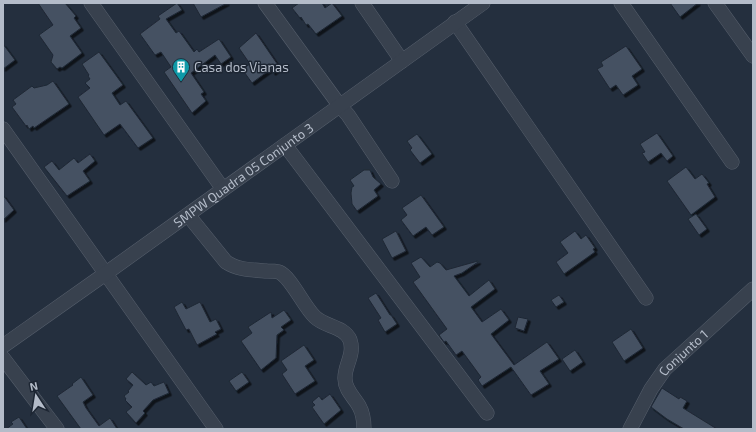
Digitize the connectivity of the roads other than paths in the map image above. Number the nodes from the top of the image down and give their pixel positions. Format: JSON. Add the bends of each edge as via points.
{"nodes":[{"id":1,"x":91,"y":3,"type":"edge"},
{"id":2,"x":266,"y":3,"type":"edge"},
{"id":3,"x":362,"y":3,"type":"edge"},
{"id":4,"x":483,"y":3,"type":"edge"},
{"id":5,"x":621,"y":3,"type":"edge"},
{"id":6,"x":716,"y":3,"type":"edge"},
{"id":7,"x":455,"y":22,"type":"junction"},
{"id":8,"x":753,"y":56,"type":"edge"},
{"id":9,"x":402,"y":61,"type":"junction"},
{"id":10,"x":340,"y":106,"type":"junction"},
{"id":11,"x":3,"y":129,"type":"edge"},
{"id":12,"x":284,"y":145,"type":"junction"},
{"id":13,"x":732,"y":162,"type":"dead end"},
{"id":14,"x":392,"y":181,"type":"dead end"},
{"id":15,"x":223,"y":189,"type":"junction"},
{"id":16,"x":188,"y":215,"type":"junction"},
{"id":17,"x":105,"y":274,"type":"junction"},
{"id":18,"x":753,"y":289,"type":"edge"},
{"id":19,"x":646,"y":298,"type":"dead end"},
{"id":20,"x":3,"y":346,"type":"edge"},
{"id":21,"x":3,"y":358,"type":"edge"},
{"id":22,"x":487,"y":413,"type":"dead end"},
{"id":23,"x":57,"y":429,"type":"edge"},
{"id":24,"x":216,"y":429,"type":"edge"},
{"id":25,"x":364,"y":429,"type":"edge"},
{"id":26,"x":630,"y":429,"type":"edge"}],
"edges":[{"from":1,"to":15,"type":"street"},
{"from":2,"to":10,"type":"street"},
{"from":3,"to":9,"type":"street"},
{"from":4,"to":7,"type":"street","name":"SMPW Quadra 05 Conjunto 3"},
{"from":5,"to":13,"type":"street"},
{"from":6,"to":8,"type":"street"},
{"from":7,"to":9,"type":"street","name":"SMPW Quadra 05 Conjunto 3"},
{"from":7,"to":19,"type":"street"},
{"from":9,"to":10,"type":"street","name":"SMPW Quadra 05 Conjunto 3"},
{"from":10,"to":12,"type":"street","name":"SMPW Quadra 05 Conjunto 3"},
{"from":10,"to":14,"type":"street"},
{"from":11,"to":17,"type":"street"},
{"from":12,"to":15,"type":"street","name":"SMPW Quadra 05 Conjunto 3"},
{"from":12,"to":22,"type":"street"},
{"from":15,"to":16,"type":"street","name":"SMPW Quadra 05 Conjunto 3"},
{"from":16,"to":17,"type":"street","name":"SMPW Quadra 05 Conjunto 3"},
{"from":16,"to":25,"type":"street","via":[[226,262],[245,269],[279,272],[286,277],[316,318],[346,334],[351,347],[344,380],[361,410]]},
{"from":17,"to":20,"type":"street","name":"SMPW Quadra 05 Conjunto 3"},
{"from":17,"to":24,"type":"street"},
{"from":18,"to":26,"type":"street","name":"Conjunto 1","via":[[665,369],[651,389]]},
{"from":21,"to":23,"type":"street"}]}
